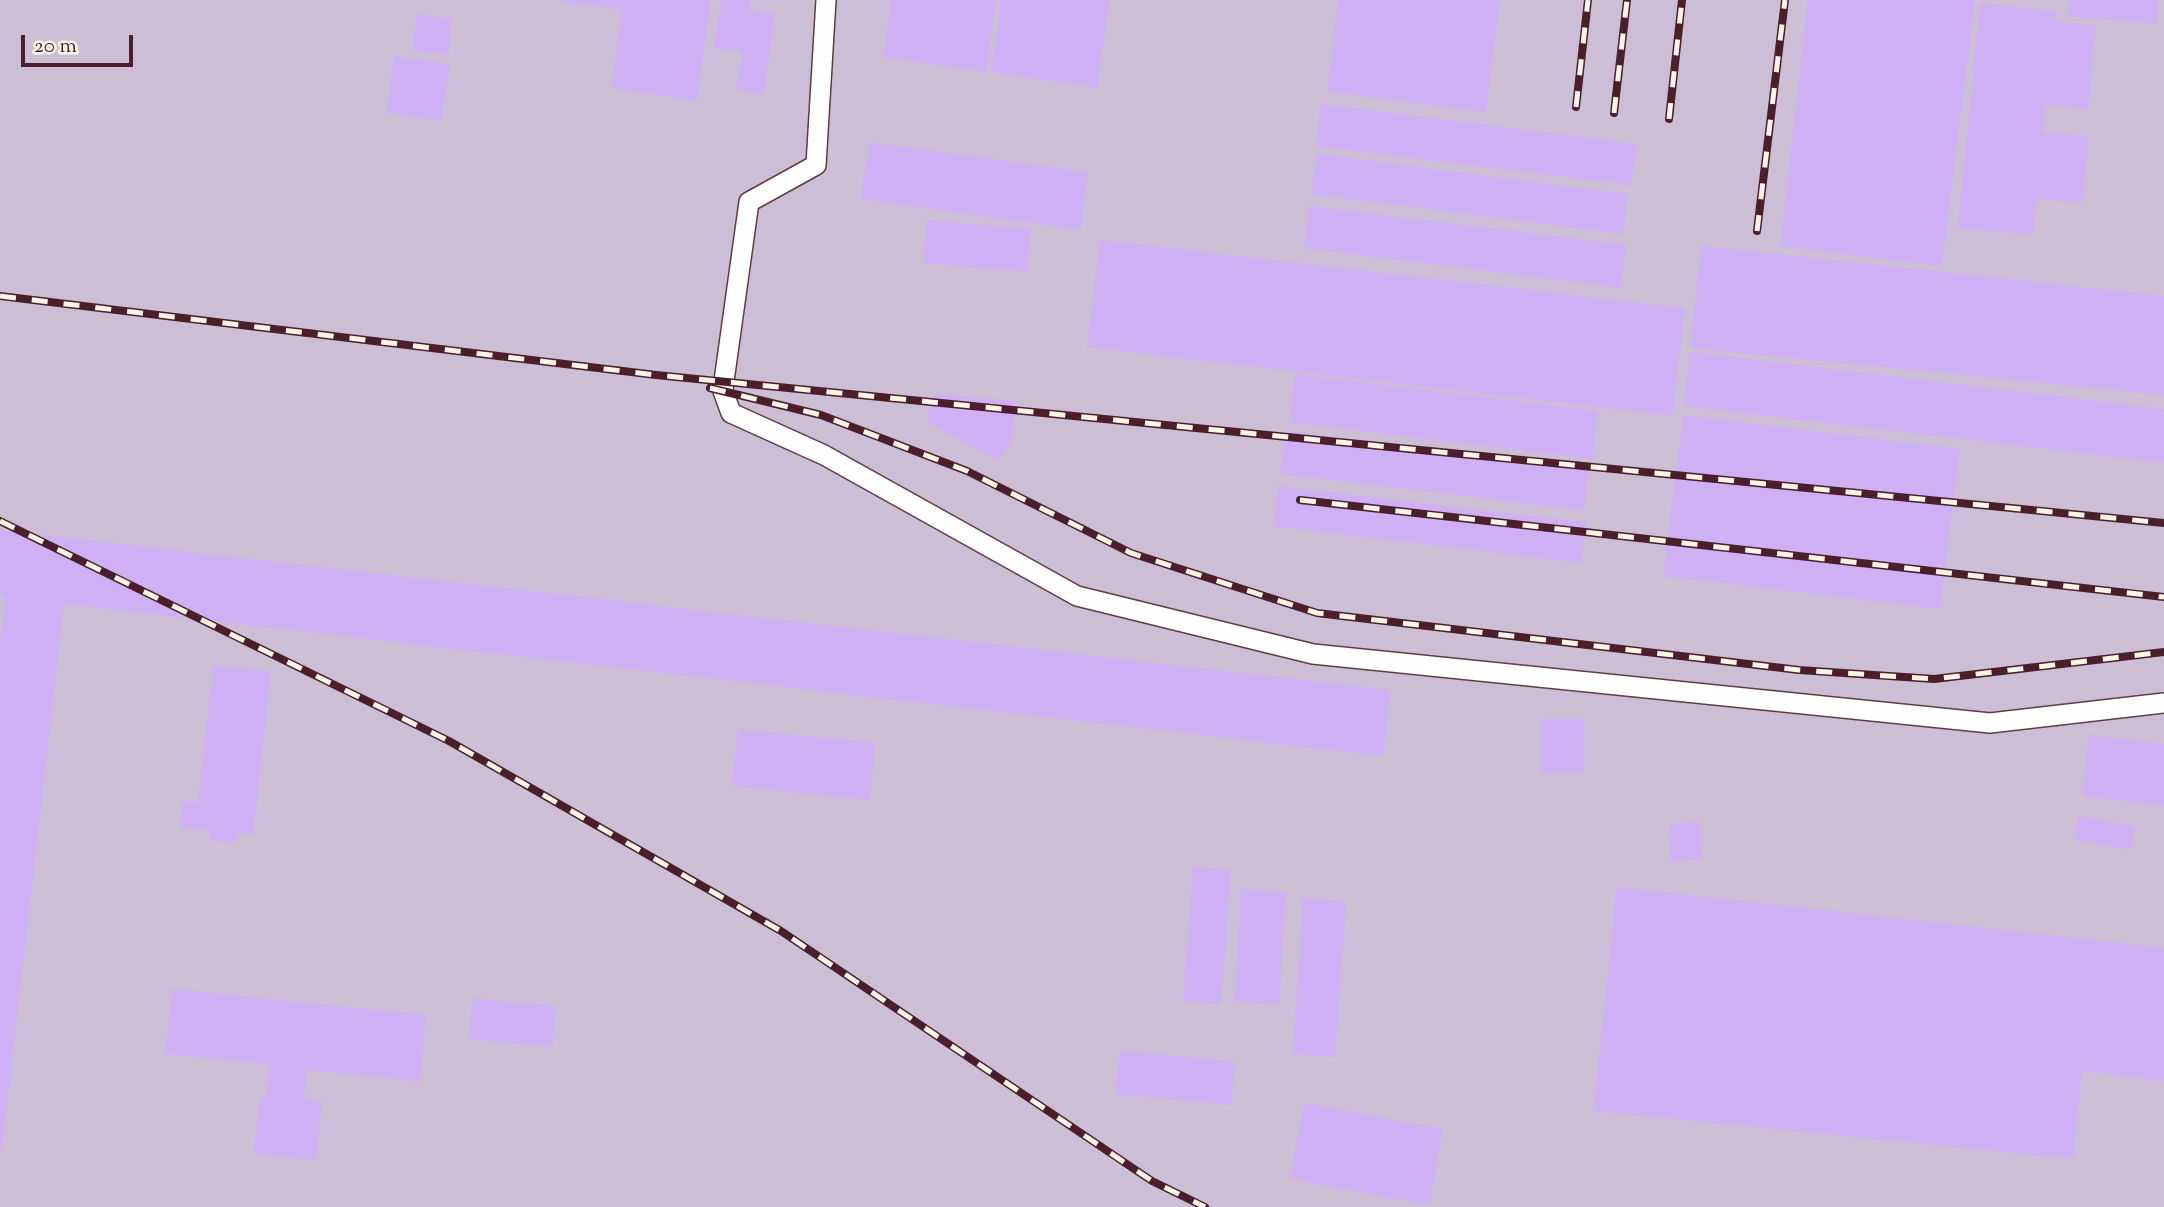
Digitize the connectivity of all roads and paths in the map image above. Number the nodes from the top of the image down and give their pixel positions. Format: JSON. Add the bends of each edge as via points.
{"nodes":[{"id":1,"x":826,"y":0,"type":"edge"},
{"id":2,"x":2164,"y":703,"type":"edge"}],
"edges":[{"from":1,"to":2,"type":"lane","via":[[816,164],[749,202],[723,381],[731,413],[824,455],[1077,596],[1313,654],[1990,723]]}]}
